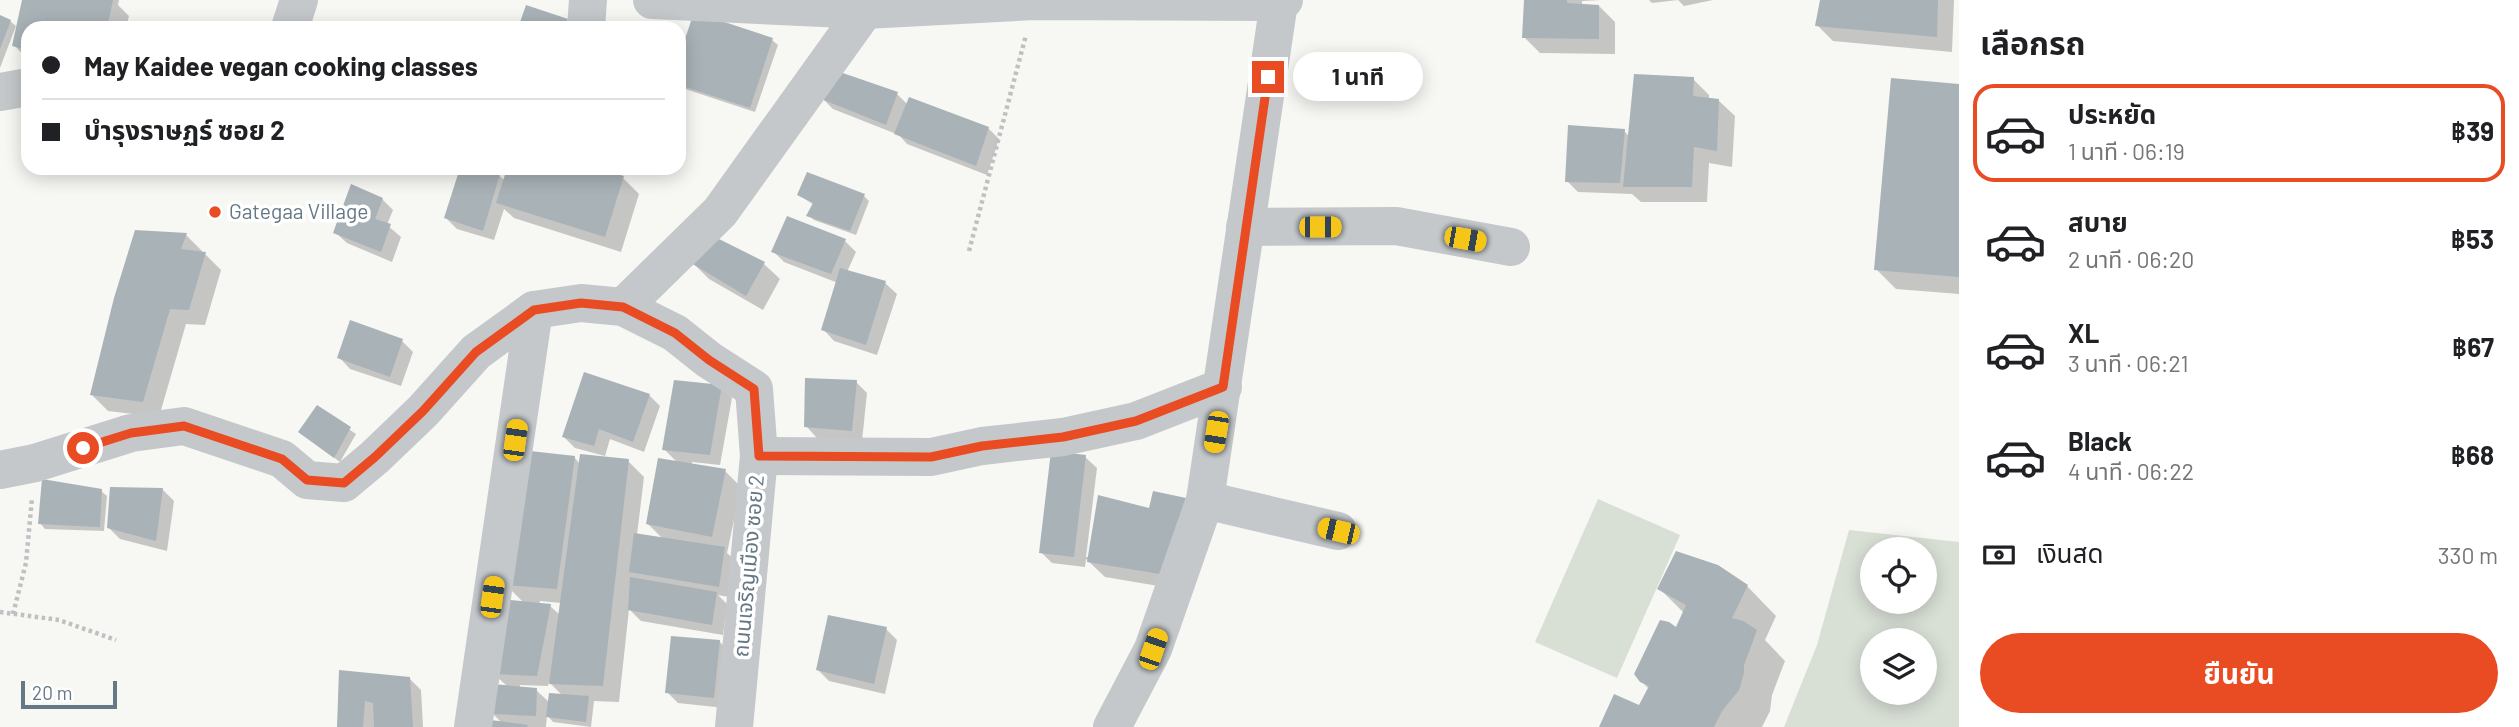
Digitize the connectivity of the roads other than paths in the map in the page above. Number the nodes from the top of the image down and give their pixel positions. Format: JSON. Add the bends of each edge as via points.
{"nodes":[{"id":1,"x":299,"y":0,"type":"edge"},
{"id":2,"x":588,"y":0,"type":"edge"},
{"id":3,"x":652,"y":0,"type":"edge"},
{"id":4,"x":1034,"y":1,"type":"edge"},
{"id":5,"x":1281,"y":1,"type":"edge"},
{"id":6,"x":865,"y":10,"type":"junction"},
{"id":7,"x":292,"y":21,"type":"edge"},
{"id":8,"x":586,"y":21,"type":"edge"},
{"id":9,"x":21,"y":88,"type":"edge"},
{"id":10,"x":0,"y":92,"type":"edge"},
{"id":11,"x":1245,"y":227,"type":"junction"},
{"id":12,"x":1511,"y":247,"type":"dead end"},
{"id":13,"x":623,"y":307,"type":"junction"},
{"id":14,"x":534,"y":310,"type":"junction"},
{"id":15,"x":1223,"y":387,"type":"junction"},
{"id":16,"x":759,"y":456,"type":"junction"},
{"id":17,"x":17,"y":466,"type":"edge"},
{"id":18,"x":1205,"y":500,"type":"junction"},
{"id":19,"x":1338,"y":531,"type":"dead end"},
{"id":20,"x":473,"y":727,"type":"edge"},
{"id":21,"x":734,"y":727,"type":"edge"},
{"id":22,"x":1112,"y":727,"type":"edge"}],
"edges":[{"from":1,"to":7,"type":"street"},
{"from":2,"to":8,"type":"street"},
{"from":3,"to":6,"type":"street"},
{"from":4,"to":5,"type":"street"},
{"from":4,"to":6,"type":"street"},
{"from":5,"to":11,"type":"street"},
{"from":6,"to":13,"type":"street","via":[[720,212]]},
{"from":9,"to":10,"type":"street"},
{"from":11,"to":12,"type":"street","via":[[1396,226]]},
{"from":11,"to":15,"type":"street"},
{"from":13,"to":14,"type":"street","name":"ถนนเจริญเมือง ซอย 2","via":[[581,303]]},
{"from":13,"to":16,"type":"street","name":"ถนนเจริญเมือง ซอย 2","via":[[675,333],[754,389]]},
{"from":14,"to":17,"type":"street","name":"ถนนเจริญเมือง ซอย 2","via":[[476,352],[423,411],[344,483],[307,480],[282,459],[184,426],[131,433]]},
{"from":14,"to":20,"type":"street"},
{"from":15,"to":16,"type":"street","via":[[1136,421],[931,457]]},
{"from":15,"to":18,"type":"street"},
{"from":16,"to":21,"type":"street","name":"ถนนเจริญเมือง ซอย 2"},
{"from":18,"to":19,"type":"street"},
{"from":18,"to":22,"type":"street","via":[[1153,649]]}]}
